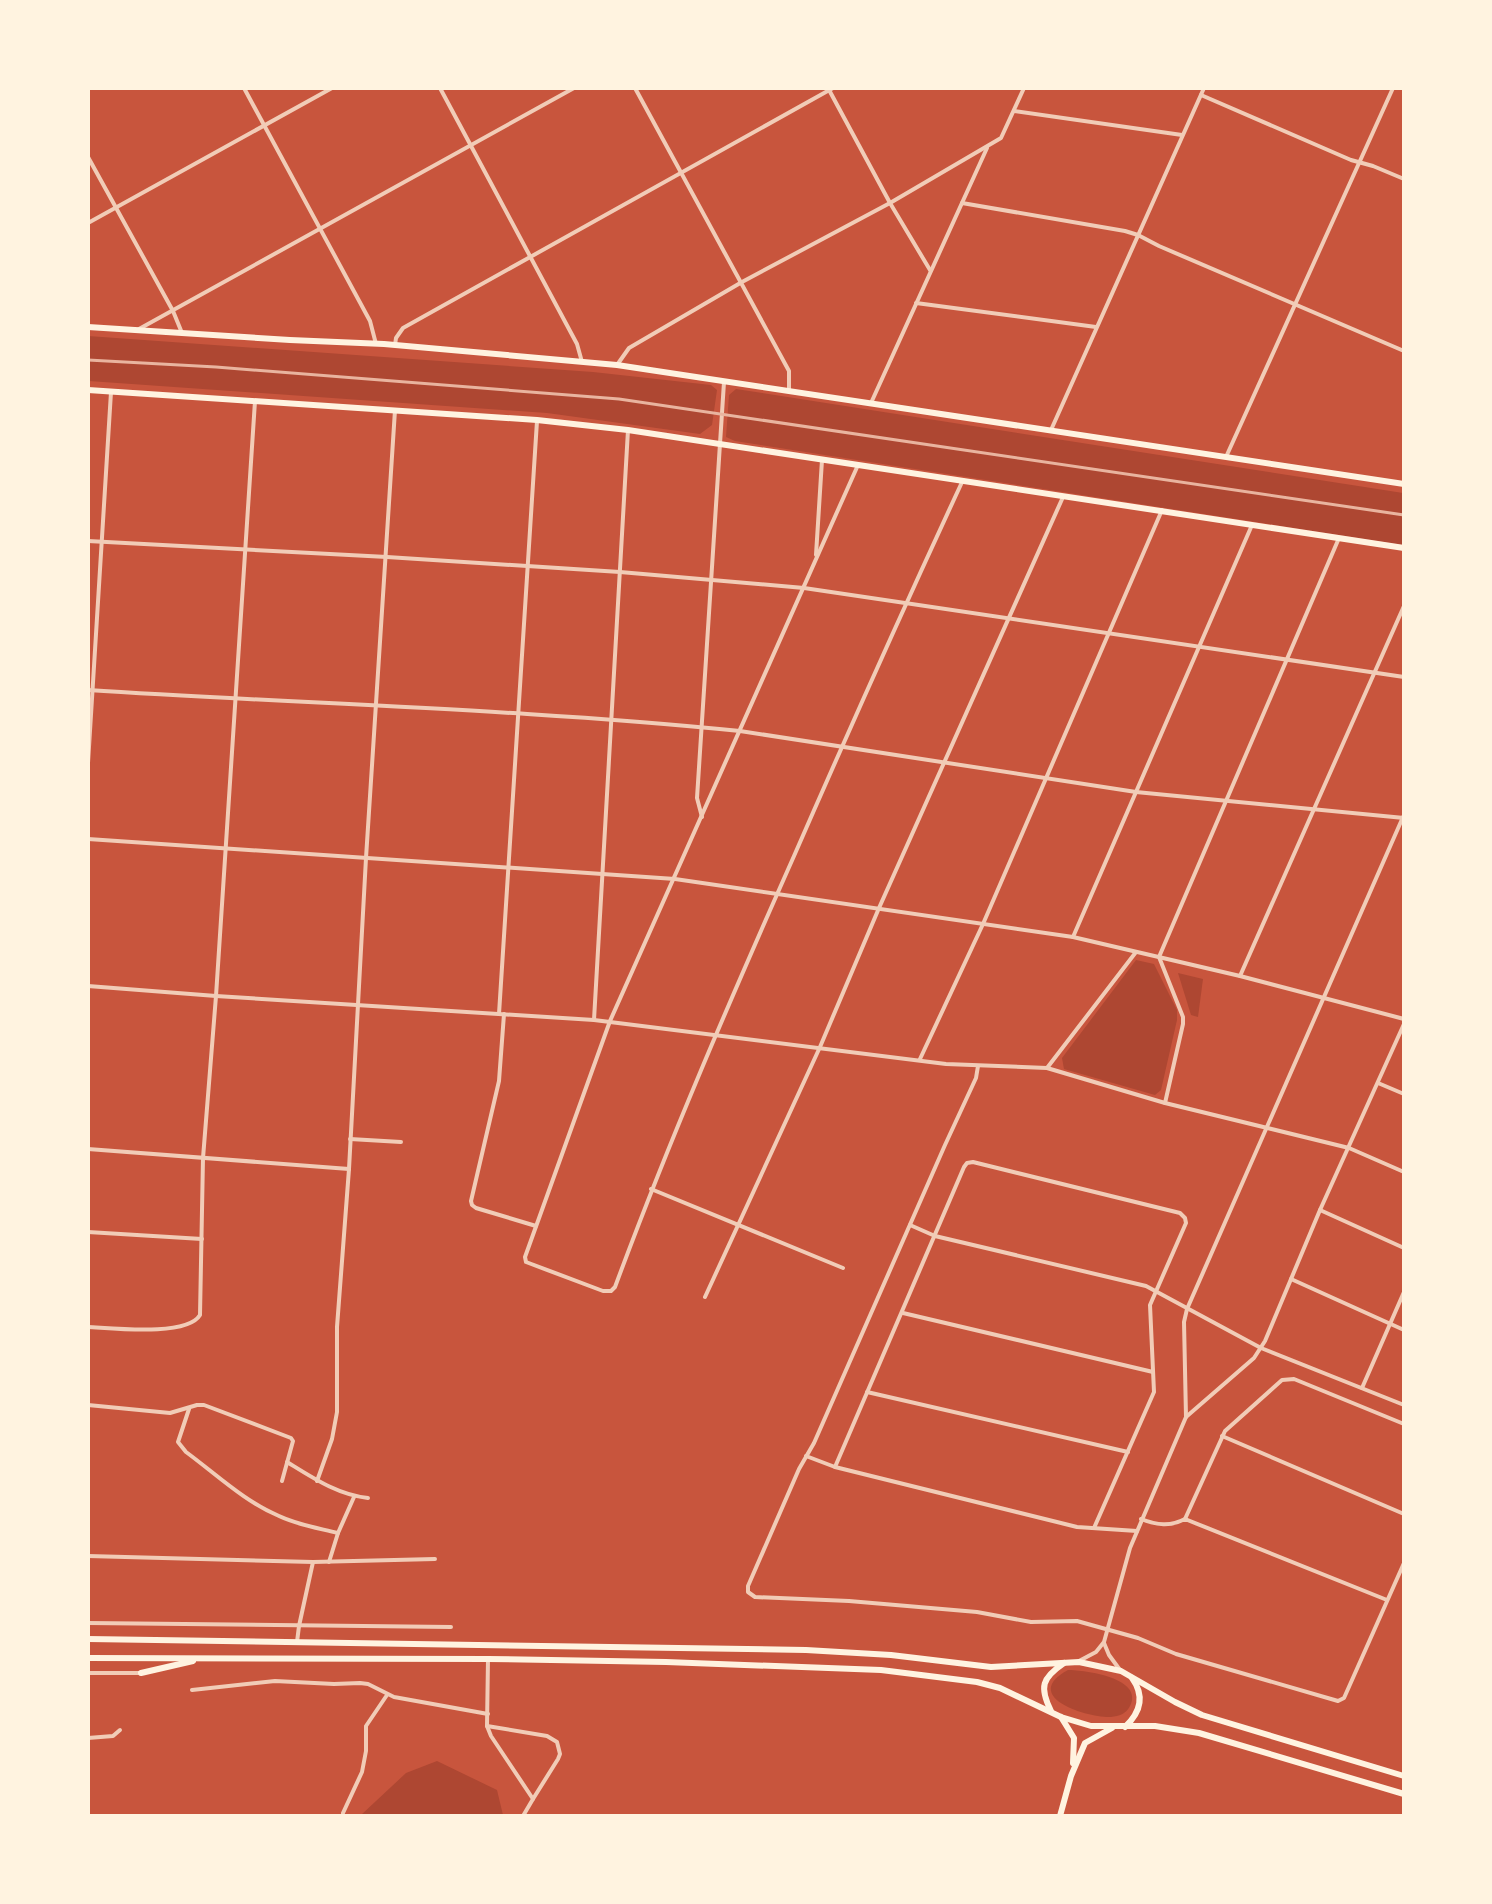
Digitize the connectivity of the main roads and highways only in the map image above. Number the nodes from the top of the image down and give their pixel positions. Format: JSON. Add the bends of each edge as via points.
{"nodes":[{"id":1,"x":88,"y":327,"type":"edge"},
{"id":2,"x":88,"y":390,"type":"edge"},
{"id":3,"x":1403,"y":484,"type":"edge"},
{"id":4,"x":1404,"y":548,"type":"edge"},
{"id":5,"x":88,"y":1640,"type":"edge"},
{"id":6,"x":88,"y":1658,"type":"edge"},
{"id":7,"x":204,"y":1658,"type":"junction"},
{"id":8,"x":1068,"y":1662,"type":"junction"},
{"id":9,"x":141,"y":1673,"type":"road end"},
{"id":10,"x":1130,"y":1676,"type":"junction"},
{"id":11,"x":1051,"y":1711,"type":"junction"},
{"id":12,"x":1061,"y":1717,"type":"junction"},
{"id":13,"x":1125,"y":1727,"type":"junction"},
{"id":14,"x":1112,"y":1728,"type":"junction"},
{"id":15,"x":1071,"y":1776,"type":"junction"},
{"id":16,"x":1404,"y":1776,"type":"edge"},
{"id":17,"x":1404,"y":1794,"type":"edge"},
{"id":18,"x":1060,"y":1815,"type":"edge"}],
"edges":[{"from":1,"to":3,"type":"main road","via":[[395,345],[617,365]]},
{"from":2,"to":4,"type":"main road","via":[[537,420],[628,430]]},
{"from":5,"to":8,"type":"main road","via":[[806,1650],[1007,1667]]},
{"from":6,"to":7,"type":"main road"},
{"from":7,"to":9,"type":"main road"},
{"from":7,"to":11,"type":"main road","via":[[488,1659],[881,1670],[991,1685]]},
{"from":8,"to":10,"type":"main road"},
{"from":8,"to":11,"type":"main road","via":[[1051,1672],[1045,1681],[1044,1692]]},
{"from":10,"to":13,"type":"main road","via":[[1138,1688],[1140,1703]]},
{"from":10,"to":16,"type":"main road","via":[[1202,1715]]},
{"from":11,"to":12,"type":"main road"},
{"from":12,"to":14,"type":"main road"},
{"from":12,"to":15,"type":"main road","via":[[1075,1743]]},
{"from":13,"to":14,"type":"main road"},
{"from":13,"to":17,"type":"main road","via":[[1199,1733]]},
{"from":14,"to":15,"type":"main road","via":[[1084,1743]]},
{"from":15,"to":18,"type":"main road"}]}
